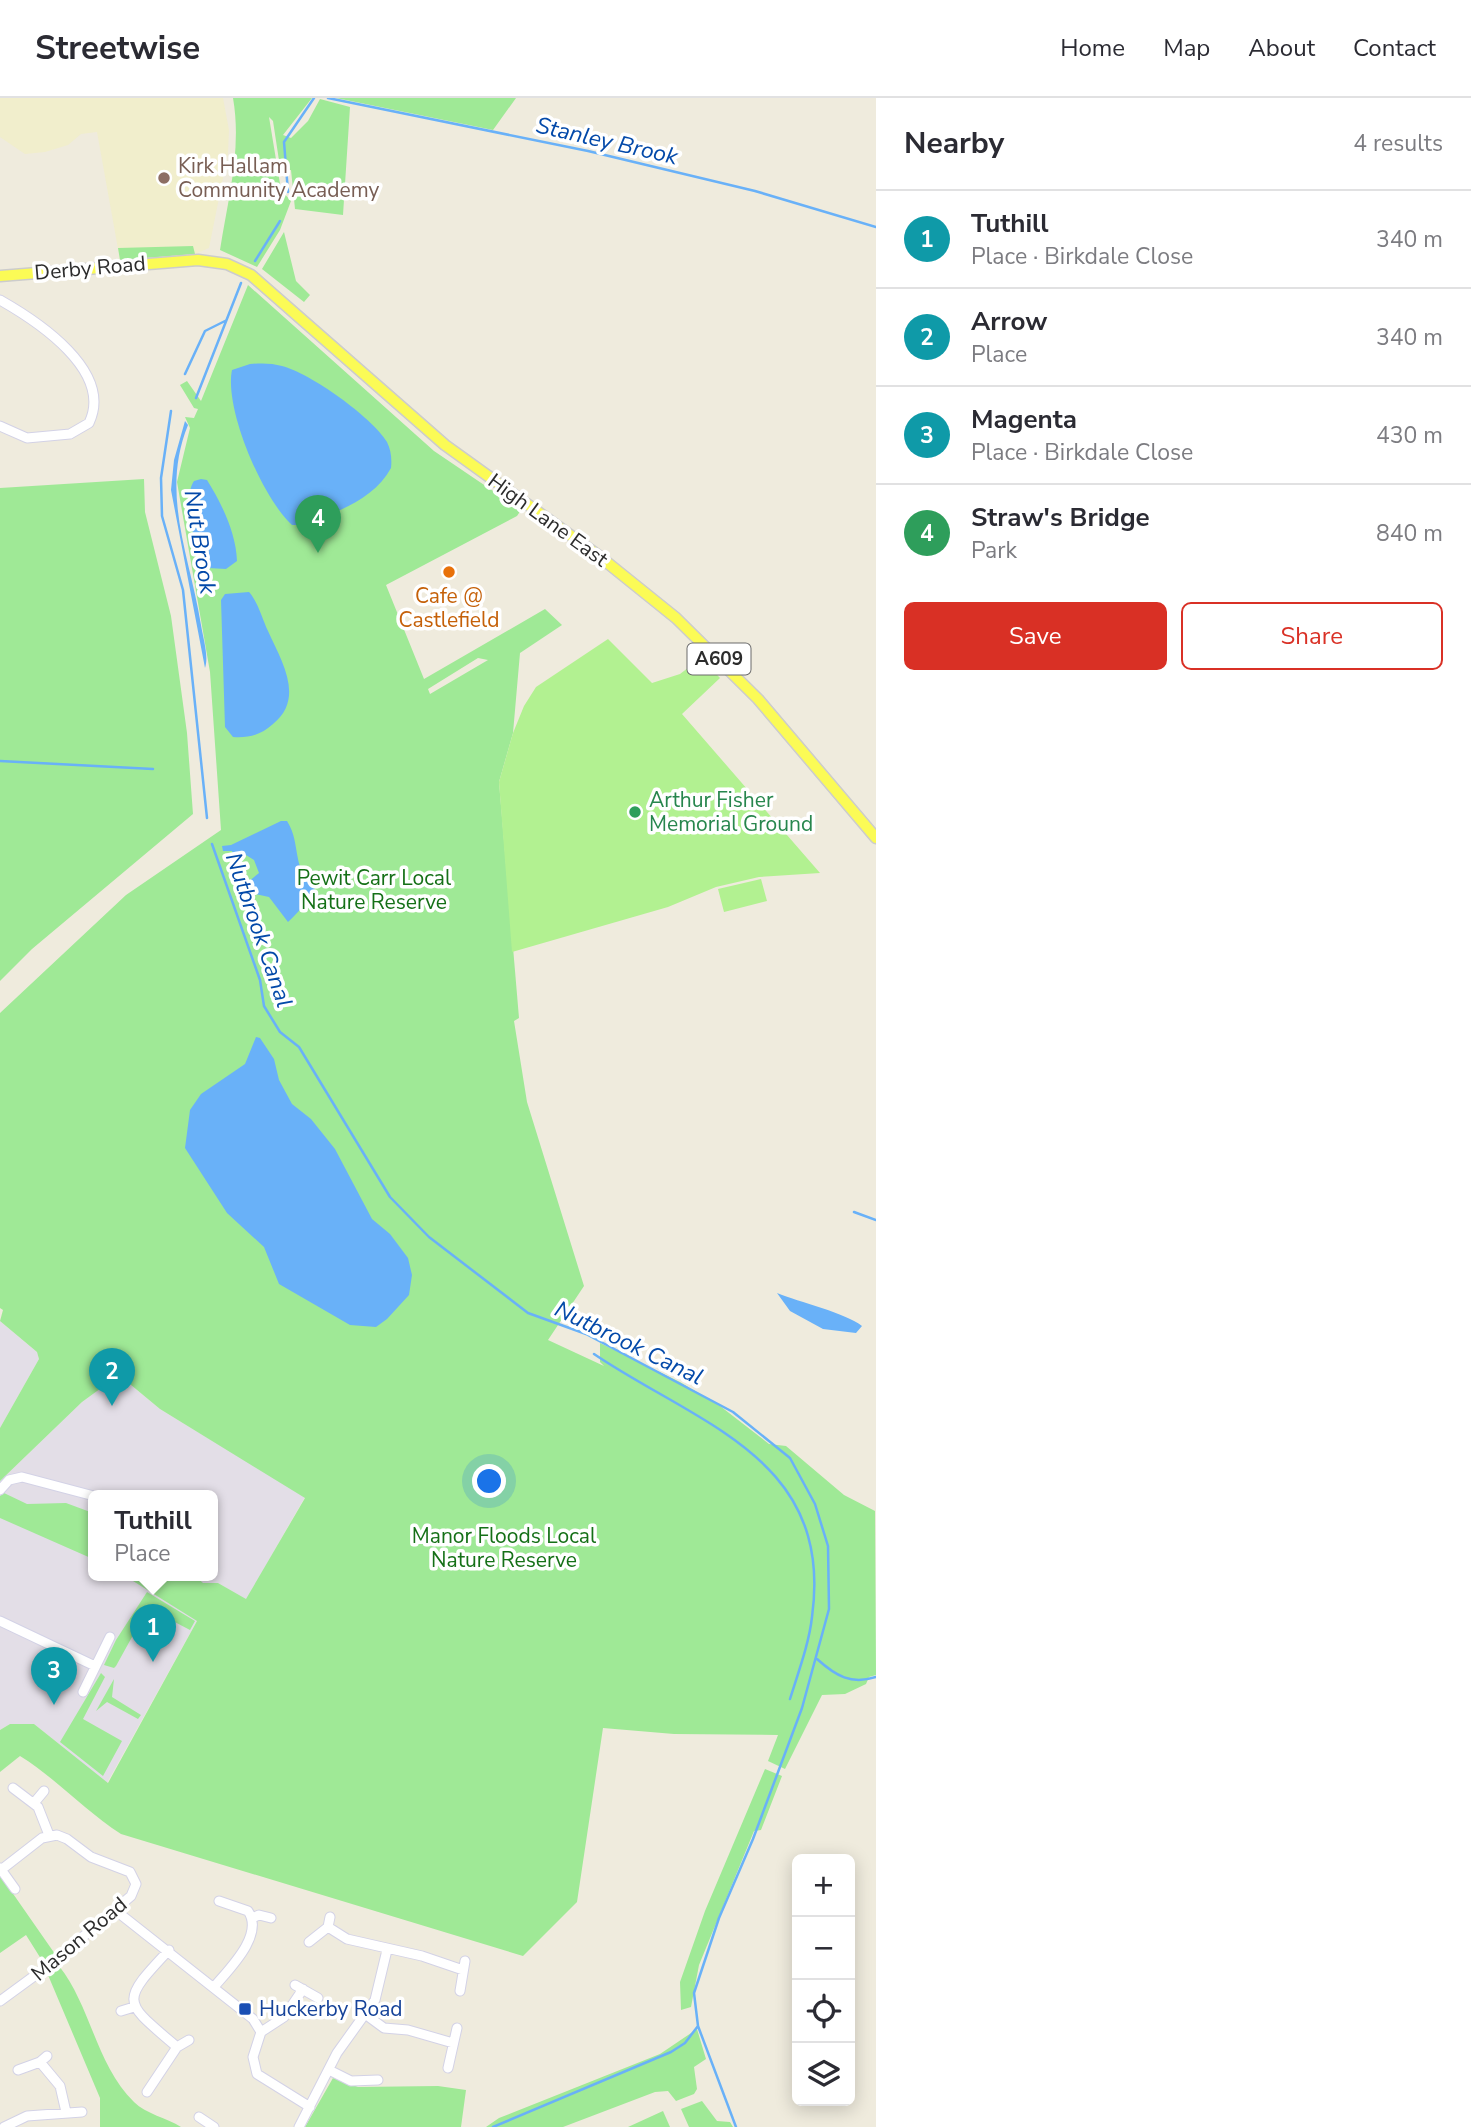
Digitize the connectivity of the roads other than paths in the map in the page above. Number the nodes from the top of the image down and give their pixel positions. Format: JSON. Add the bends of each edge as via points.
{"nodes":[{"id":1,"x":181,"y":261,"type":"joint"},
{"id":2,"x":0,"y":276,"type":"edge"},
{"id":3,"x":0,"y":300,"type":"edge"},
{"id":4,"x":0,"y":426,"type":"edge"},
{"id":5,"x":876,"y":838,"type":"edge"},
{"id":6,"x":0,"y":1490,"type":"edge"},
{"id":7,"x":88,"y":1495,"type":"edge"},
{"id":8,"x":0,"y":1621,"type":"edge"},
{"id":9,"x":110,"y":1637,"type":"dead end"},
{"id":10,"x":95,"y":1667,"type":"junction"},
{"id":11,"x":83,"y":1692,"type":"dead end"},
{"id":12,"x":13,"y":1788,"type":"dead end"},
{"id":13,"x":44,"y":1791,"type":"dead end"},
{"id":14,"x":34,"y":1802,"type":"junction"},
{"id":15,"x":49,"y":1835,"type":"junction"},
{"id":16,"x":1,"y":1869,"type":"edge"},
{"id":17,"x":15,"y":1889,"type":"dead end"},
{"id":18,"x":219,"y":1901,"type":"dead end"},
{"id":19,"x":115,"y":1910,"type":"junction"},
{"id":20,"x":252,"y":1918,"type":"junction"},
{"id":21,"x":271,"y":1918,"type":"dead end"},
{"id":22,"x":309,"y":1942,"type":"dead end"},
{"id":23,"x":169,"y":1950,"type":"junction"},
{"id":24,"x":387,"y":1950,"type":"junction"},
{"id":25,"x":214,"y":1987,"type":"junction"},
{"id":26,"x":460,"y":1991,"type":"dead end"},
{"id":27,"x":318,"y":1998,"type":"dead end"},
{"id":28,"x":0,"y":2001,"type":"edge"},
{"id":29,"x":134,"y":2007,"type":"junction"},
{"id":30,"x":121,"y":2011,"type":"dead end"},
{"id":31,"x":365,"y":2014,"type":"junction"},
{"id":32,"x":457,"y":2028,"type":"dead end"},
{"id":33,"x":261,"y":2032,"type":"junction"},
{"id":34,"x":189,"y":2040,"type":"dead end"},
{"id":35,"x":453,"y":2043,"type":"junction"},
{"id":36,"x":177,"y":2047,"type":"junction"},
{"id":37,"x":449,"y":2068,"type":"dead end"},
{"id":38,"x":18,"y":2070,"type":"dead end"},
{"id":39,"x":329,"y":2070,"type":"junction"},
{"id":40,"x":378,"y":2080,"type":"dead end"},
{"id":41,"x":148,"y":2092,"type":"dead end"},
{"id":42,"x":310,"y":2107,"type":"junction"},
{"id":43,"x":66,"y":2112,"type":"junction"},
{"id":44,"x":82,"y":2112,"type":"dead end"},
{"id":45,"x":199,"y":2118,"type":"dead end"},
{"id":46,"x":4,"y":2127,"type":"edge"},
{"id":47,"x":214,"y":2127,"type":"edge"},
{"id":48,"x":299,"y":2127,"type":"edge"}],
"edges":[{"from":1,"to":2,"type":"main road","name":"Derby Road","number":"A609"},
{"from":1,"to":5,"type":"main road","name":"High Lane East","number":"A609","via":[[227,264],[255,277],[445,445],[634,583],[726,665]]},
{"from":3,"to":4,"type":"street","via":[[80,361],[89,379],[92,407],[89,423],[70,434],[23,438]]},
{"from":6,"to":7,"type":"street","via":[[15,1477],[41,1488]]},
{"from":8,"to":10,"type":"street"},
{"from":9,"to":10,"type":"street"},
{"from":10,"to":11,"type":"street"},
{"from":12,"to":14,"type":"street"},
{"from":13,"to":14,"type":"street"},
{"from":14,"to":15,"type":"street","via":[[43,1813]]},
{"from":15,"to":16,"type":"street"},
{"from":15,"to":19,"type":"street","name":"Mason Road","via":[[67,1839],[91,1857],[132,1874],[135,1890]]},
{"from":16,"to":17,"type":"street"},
{"from":18,"to":20,"type":"street","via":[[245,1909]]},
{"from":19,"to":23,"type":"street"},
{"from":19,"to":28,"type":"street","name":"Mason Road"},
{"from":20,"to":21,"type":"street"},
{"from":20,"to":25,"type":"street","via":[[242,1951]]},
{"from":22,"to":24,"type":"street","via":[[329,1922],[347,1938]]},
{"from":23,"to":25,"type":"street"},
{"from":23,"to":29,"type":"street","via":[[136,1985]]},
{"from":24,"to":26,"type":"street","via":[[464,1965]]},
{"from":24,"to":31,"type":"street","via":[[377,1996]]},
{"from":25,"to":33,"type":"street"},
{"from":27,"to":33,"type":"street","via":[[299,1987],[284,2017]]},
{"from":29,"to":30,"type":"street"},
{"from":29,"to":36,"type":"street"},
{"from":31,"to":35,"type":"street","via":[[384,2028]]},
{"from":31,"to":39,"type":"street"},
{"from":32,"to":35,"type":"street"},
{"from":33,"to":42,"type":"street","via":[[253,2057],[257,2074]]},
{"from":34,"to":36,"type":"street"},
{"from":35,"to":37,"type":"street"},
{"from":36,"to":41,"type":"street","via":[[163,2079]]},
{"from":38,"to":43,"type":"street","via":[[44,2059],[60,2086]]},
{"from":39,"to":40,"type":"street","via":[[351,2081]]},
{"from":39,"to":42,"type":"street"},
{"from":42,"to":48,"type":"street"},
{"from":43,"to":44,"type":"street"},
{"from":43,"to":46,"type":"street","via":[[27,2116]]},
{"from":45,"to":47,"type":"street"}]}
